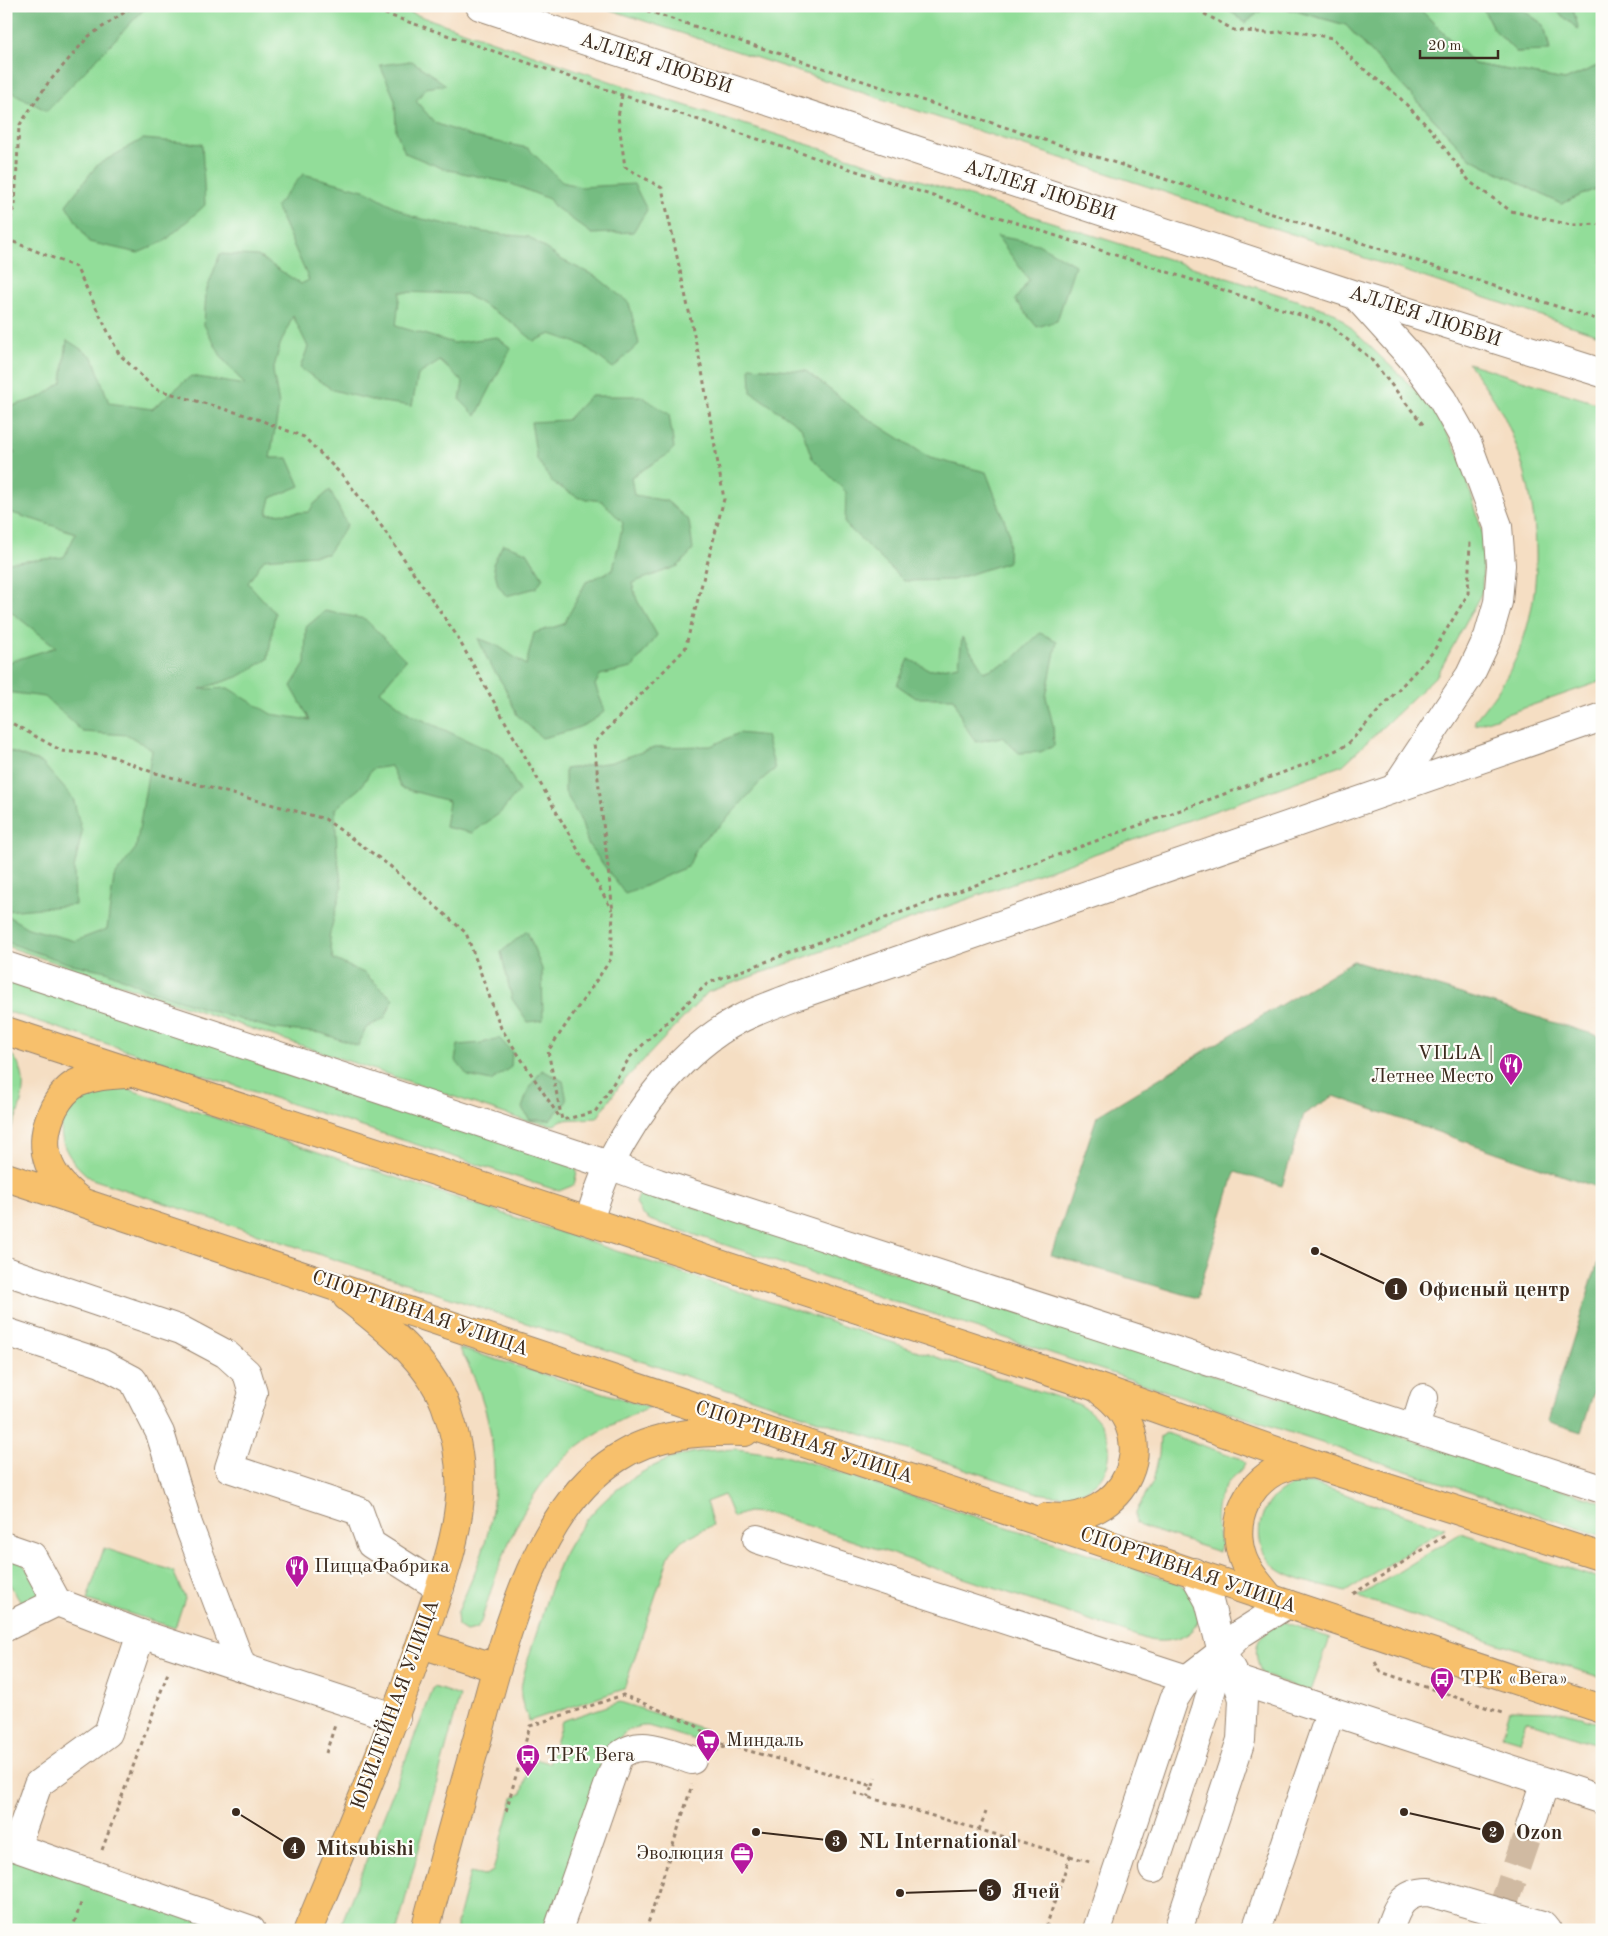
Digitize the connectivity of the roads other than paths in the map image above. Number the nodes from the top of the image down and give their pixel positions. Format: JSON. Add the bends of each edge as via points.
{"nodes":[{"id":1,"x":480,"y":6,"type":"edge"},
{"id":2,"x":1356,"y":295,"type":"junction"},
{"id":3,"x":1602,"y":373,"type":"edge"},
{"id":4,"x":1602,"y":717,"type":"edge"},
{"id":5,"x":1395,"y":788,"type":"junction"},
{"id":6,"x":6,"y":966,"type":"edge"},
{"id":7,"x":6,"y":1031,"type":"edge"},
{"id":8,"x":133,"y":1074,"type":"junction"},
{"id":9,"x":609,"y":1165,"type":"junction"},
{"id":10,"x":6,"y":1177,"type":"edge"},
{"id":11,"x":84,"y":1203,"type":"junction"},
{"id":12,"x":588,"y":1221,"type":"junction"},
{"id":13,"x":6,"y":1271,"type":"edge"},
{"id":14,"x":330,"y":1284,"type":"junction"},
{"id":15,"x":6,"y":1332,"type":"edge"},
{"id":16,"x":1093,"y":1386,"type":"junction"},
{"id":17,"x":1424,"y":1398,"type":"dead end"},
{"id":18,"x":1415,"y":1428,"type":"junction"},
{"id":19,"x":772,"y":1432,"type":"junction"},
{"id":20,"x":1313,"y":1464,"type":"junction"},
{"id":21,"x":1602,"y":1489,"type":"edge"},
{"id":22,"x":1018,"y":1513,"type":"junction"},
{"id":23,"x":757,"y":1538,"type":"dead end"},
{"id":24,"x":6,"y":1548,"type":"edge"},
{"id":25,"x":1602,"y":1557,"type":"edge"},
{"id":26,"x":1193,"y":1572,"type":"junction"},
{"id":27,"x":440,"y":1588,"type":"junction"},
{"id":28,"x":1278,"y":1601,"type":"junction"},
{"id":29,"x":57,"y":1602,"type":"junction"},
{"id":30,"x":6,"y":1628,"type":"edge"},
{"id":31,"x":141,"y":1634,"type":"junction"},
{"id":32,"x":421,"y":1644,"type":"junction"},
{"id":33,"x":1222,"y":1652,"type":"junction"},
{"id":34,"x":242,"y":1667,"type":"junction"},
{"id":35,"x":497,"y":1668,"type":"junction"},
{"id":36,"x":1187,"y":1679,"type":"junction"},
{"id":37,"x":1237,"y":1680,"type":"junction"},
{"id":38,"x":1602,"y":1709,"type":"edge"},
{"id":39,"x":1331,"y":1711,"type":"junction"},
{"id":40,"x":396,"y":1718,"type":"junction"},
{"id":41,"x":698,"y":1765,"type":"road end"},
{"id":42,"x":1545,"y":1782,"type":"junction"},
{"id":43,"x":1602,"y":1800,"type":"edge"},
{"id":44,"x":1530,"y":1827,"type":"tunnel mouth"},
{"id":45,"x":11,"y":1845,"type":"edge"},
{"id":46,"x":1153,"y":1868,"type":"dead end"},
{"id":47,"x":252,"y":1930,"type":"edge"},
{"id":48,"x":308,"y":1930,"type":"edge"},
{"id":49,"x":425,"y":1930,"type":"edge"},
{"id":50,"x":558,"y":1930,"type":"edge"},
{"id":51,"x":1097,"y":1930,"type":"edge"},
{"id":52,"x":1178,"y":1930,"type":"edge"},
{"id":53,"x":1256,"y":1930,"type":"edge"},
{"id":54,"x":1389,"y":1930,"type":"edge"},
{"id":55,"x":1547,"y":1930,"type":"edge"}],
"edges":[{"from":1,"to":2,"type":"street","name":"АЛЛЕЯ ЛЮБВИ"},
{"from":2,"to":3,"type":"street","name":"АЛЛЕЯ ЛЮБВИ"},
{"from":2,"to":5,"type":"street","via":[[1411,357],[1442,399],[1468,445],[1498,526],[1501,565],[1498,602],[1488,637],[1470,674]]},
{"from":4,"to":5,"type":"street"},
{"from":5,"to":9,"type":"street","via":[[795,996],[738,1020],[697,1048],[656,1091]]},
{"from":6,"to":9,"type":"street"},
{"from":7,"to":8,"type":"main road"},
{"from":8,"to":11,"type":"main road","via":[[96,1076],[75,1084],[59,1099],[49,1119],[44,1142],[48,1162],[61,1186]]},
{"from":8,"to":12,"type":"main road"},
{"from":9,"to":12,"type":"street"},
{"from":9,"to":18,"type":"street","via":[[760,1217]]},
{"from":10,"to":11,"type":"main road","name":"СПОРТИВНАЯ УЛИЦА"},
{"from":11,"to":14,"type":"main road","name":"СПОРТИВНАЯ УЛИЦА"},
{"from":12,"to":16,"type":"main road"},
{"from":13,"to":27,"type":"street","via":[[180,1330],[226,1354],[247,1373],[253,1393],[229,1468],[359,1511],[371,1544]]},
{"from":14,"to":19,"type":"main road","name":"СПОРТИВНАЯ УЛИЦА"},
{"from":14,"to":27,"type":"main road","name":"ЮБИЛЕЙНАЯ УЛИЦА","via":[[386,1328],[423,1367],[444,1402],[455,1434],[460,1464],[460,1496],[455,1534]]},
{"from":15,"to":34,"type":"street","via":[[102,1363],[133,1380],[160,1433],[188,1524]]},
{"from":16,"to":20,"type":"main road"},
{"from":16,"to":22,"type":"main road","via":[[1113,1400],[1127,1419],[1133,1442],[1132,1463],[1125,1483],[1112,1500],[1094,1512],[1074,1518]]},
{"from":17,"to":18,"type":"street"},
{"from":18,"to":21,"type":"street"},
{"from":19,"to":22,"type":"main road","name":"СПОРТИВНАЯ УЛИЦА"},
{"from":19,"to":35,"type":"main road","via":[[703,1431],[657,1440],[618,1457],[589,1480],[560,1516],[536,1560],[514,1612]]},
{"from":20,"to":25,"type":"main road"},
{"from":20,"to":28,"type":"main road","via":[[1289,1466],[1267,1476],[1250,1492],[1240,1514],[1238,1538],[1243,1561]]},
{"from":22,"to":26,"type":"main road","name":"СПОРТИВНАЯ УЛИЦА"},
{"from":23,"to":36,"type":"street"},
{"from":24,"to":29,"type":"street","via":[[32,1556]]},
{"from":26,"to":28,"type":"main road","name":"СПОРТИВНАЯ УЛИЦА"},
{"from":26,"to":33,"type":"street","via":[[1209,1601]]},
{"from":27,"to":32,"type":"main road","name":"ЮБИЛЕЙНАЯ УЛИЦА"},
{"from":28,"to":33,"type":"street"},
{"from":28,"to":38,"type":"main road","name":"СПОРТИВНАЯ УЛИЦА"},
{"from":29,"to":30,"type":"street"},
{"from":29,"to":31,"type":"street"},
{"from":31,"to":34,"type":"street"},
{"from":31,"to":45,"type":"street","via":[[108,1733],[38,1784]]},
{"from":32,"to":35,"type":"main road"},
{"from":32,"to":40,"type":"main road","name":"ЮБИЛЕЙНАЯ УЛИЦА"},
{"from":33,"to":36,"type":"street"},
{"from":33,"to":37,"type":"street"},
{"from":33,"to":46,"type":"street"},
{"from":34,"to":40,"type":"street"},
{"from":35,"to":49,"type":"main road"},
{"from":36,"to":51,"type":"street","via":[[1174,1699]]},
{"from":37,"to":39,"type":"street"},
{"from":37,"to":52,"type":"street","via":[[1243,1699],[1241,1740]]},
{"from":39,"to":42,"type":"street"},
{"from":39,"to":53,"type":"street"},
{"from":40,"to":48,"type":"main road","name":"ЮБИЛЕЙНАЯ УЛИЦА"},
{"from":41,"to":50,"type":"street","via":[[644,1746],[632,1747],[618,1757]]},
{"from":42,"to":43,"type":"street"},
{"from":42,"to":44,"type":"street"},
{"from":45,"to":47,"type":"street"},
{"from":54,"to":55,"type":"street","via":[[1396,1908],[1417,1892],[1502,1909],[1543,1925]]}]}
